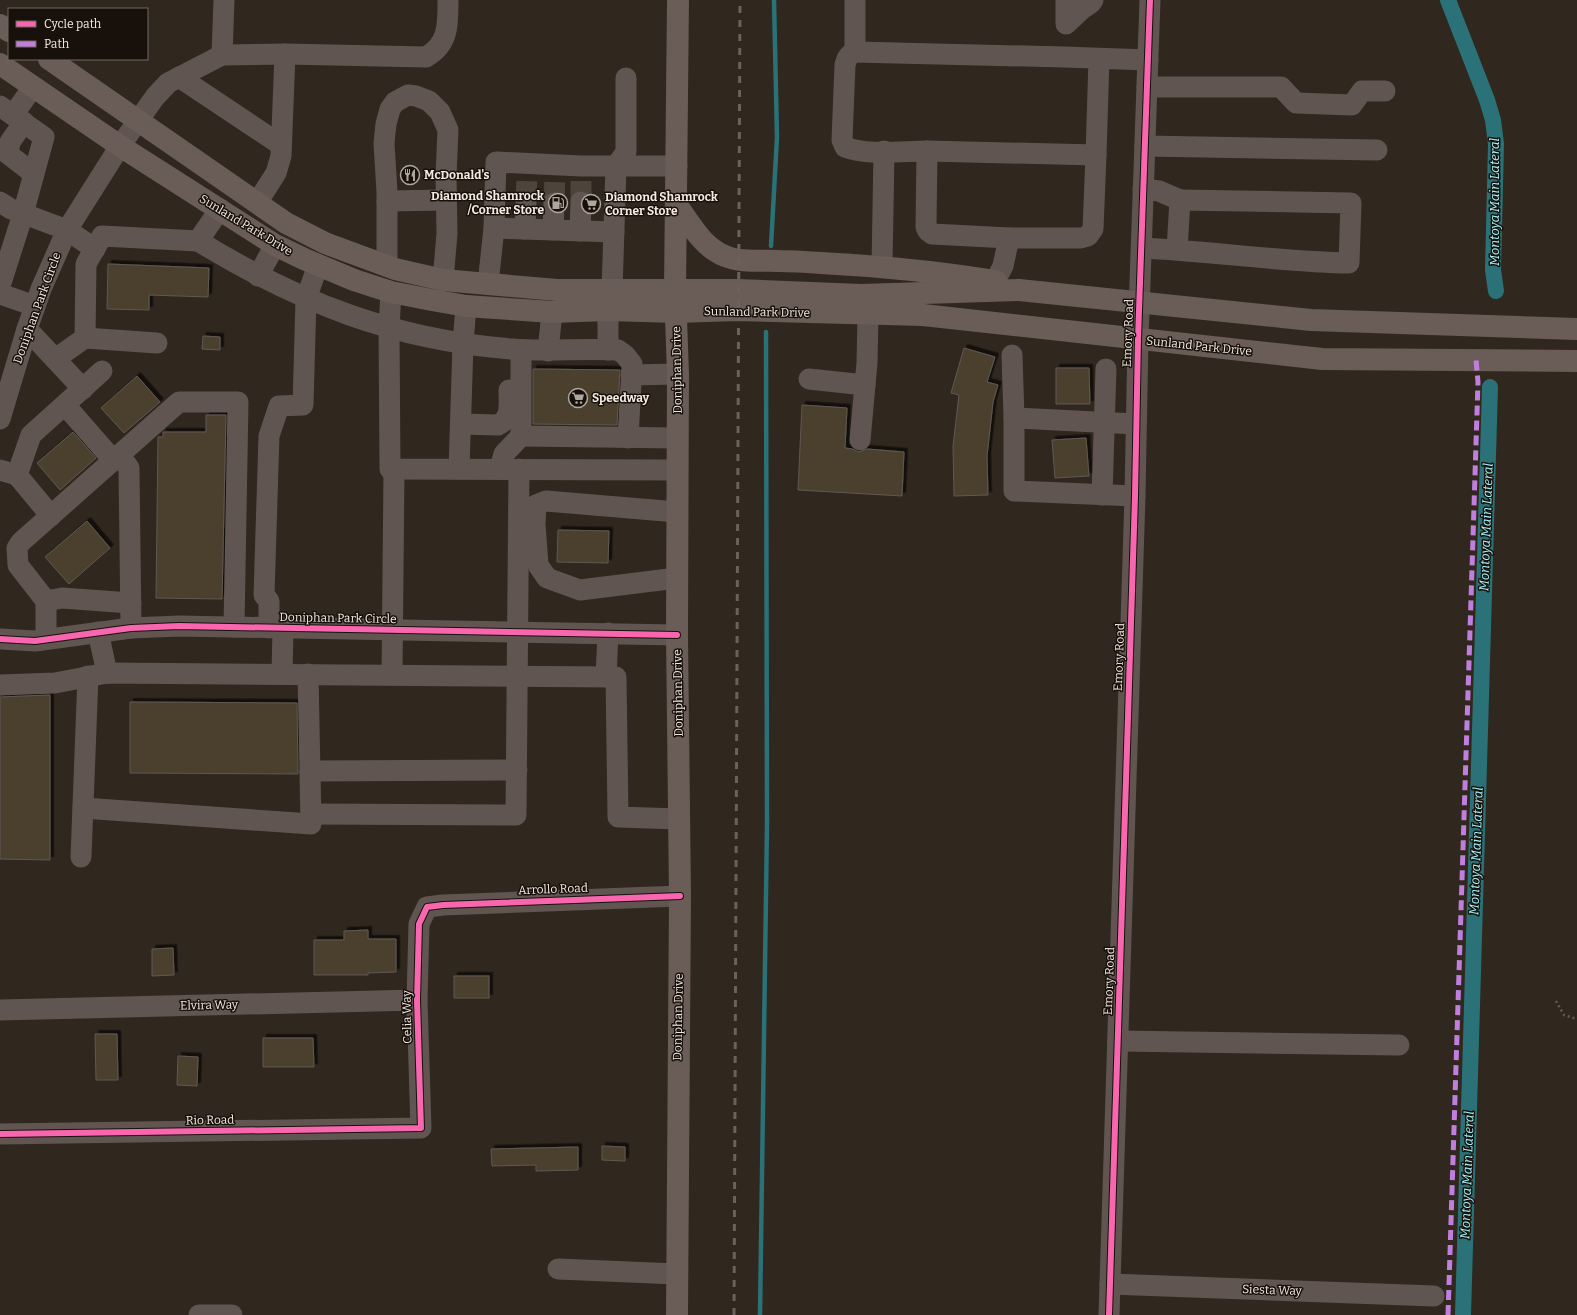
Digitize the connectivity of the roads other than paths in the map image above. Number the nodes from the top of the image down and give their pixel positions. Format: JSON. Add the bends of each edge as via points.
{"nodes":[{"id":1,"x":224,"y":0,"type":"edge"},
{"id":2,"x":448,"y":0,"type":"edge"},
{"id":3,"x":678,"y":0,"type":"edge"},
{"id":4,"x":855,"y":0,"type":"edge"},
{"id":5,"x":1066,"y":0,"type":"edge"},
{"id":6,"x":1093,"y":0,"type":"edge"},
{"id":7,"x":1150,"y":0,"type":"edge"},
{"id":8,"x":1066,"y":24,"type":"junction"},
{"id":9,"x":855,"y":52,"type":"junction"},
{"id":10,"x":285,"y":54,"type":"junction"},
{"id":11,"x":222,"y":55,"type":"junction"},
{"id":12,"x":1064,"y":57,"type":"junction"},
{"id":13,"x":1099,"y":59,"type":"junction"},
{"id":14,"x":50,"y":60,"type":"edge"},
{"id":15,"x":1148,"y":60,"type":"junction"},
{"id":16,"x":0,"y":64,"type":"edge"},
{"id":17,"x":179,"y":77,"type":"junction"},
{"id":18,"x":626,"y":78,"type":"dead end"},
{"id":19,"x":33,"y":86,"type":"junction"},
{"id":20,"x":1147,"y":87,"type":"junction"},
{"id":21,"x":1385,"y":91,"type":"dead end"},
{"id":22,"x":12,"y":114,"type":"edge"},
{"id":23,"x":137,"y":120,"type":"junction"},
{"id":24,"x":281,"y":144,"type":"junction"},
{"id":25,"x":120,"y":146,"type":"junction"},
{"id":26,"x":1145,"y":146,"type":"junction"},
{"id":27,"x":1377,"y":150,"type":"dead end"},
{"id":28,"x":884,"y":151,"type":"junction"},
{"id":29,"x":927,"y":151,"type":"junction"},
{"id":30,"x":1096,"y":155,"type":"junction"},
{"id":31,"x":616,"y":166,"type":"junction"},
{"id":32,"x":677,"y":166,"type":"junction"},
{"id":33,"x":34,"y":174,"type":"junction"},
{"id":34,"x":1143,"y":189,"type":"junction"},
{"id":35,"x":446,"y":200,"type":"junction"},
{"id":36,"x":1180,"y":200,"type":"junction"},
{"id":37,"x":386,"y":201,"type":"junction"},
{"id":38,"x":0,"y":202,"type":"edge"},
{"id":39,"x":526,"y":202,"type":"tunnel mouth"},
{"id":40,"x":581,"y":202,"type":"tunnel mouth"},
{"id":41,"x":257,"y":203,"type":"junction"},
{"id":42,"x":554,"y":203,"type":"tunnel mouth"},
{"id":43,"x":676,"y":204,"type":"junction"},
{"id":44,"x":220,"y":209,"type":"junction"},
{"id":45,"x":23,"y":214,"type":"junction"},
{"id":46,"x":494,"y":228,"type":"junction"},
{"id":47,"x":525,"y":229,"type":"junction"},
{"id":48,"x":67,"y":230,"type":"junction"},
{"id":49,"x":553,"y":230,"type":"junction"},
{"id":50,"x":580,"y":231,"type":"junction"},
{"id":51,"x":614,"y":232,"type":"junction"},
{"id":52,"x":1009,"y":238,"type":"junction"},
{"id":53,"x":198,"y":241,"type":"junction"},
{"id":54,"x":275,"y":245,"type":"junction"},
{"id":55,"x":1142,"y":248,"type":"junction"},
{"id":56,"x":95,"y":249,"type":"junction"},
{"id":57,"x":1177,"y":250,"type":"junction"},
{"id":58,"x":318,"y":265,"type":"junction"},
{"id":59,"x":387,"y":266,"type":"junction"},
{"id":60,"x":882,"y":266,"type":"junction"},
{"id":61,"x":258,"y":276,"type":"junction"},
{"id":62,"x":442,"y":280,"type":"junction"},
{"id":63,"x":488,"y":284,"type":"junction"},
{"id":64,"x":0,"y":286,"type":"edge"},
{"id":65,"x":993,"y":286,"type":"junction"},
{"id":66,"x":676,"y":290,"type":"junction"},
{"id":67,"x":391,"y":292,"type":"junction"},
{"id":68,"x":0,"y":294,"type":"edge"},
{"id":69,"x":306,"y":299,"type":"junction"},
{"id":70,"x":610,"y":301,"type":"junction"},
{"id":71,"x":1140,"y":302,"type":"junction"},
{"id":72,"x":35,"y":306,"type":"junction"},
{"id":73,"x":466,"y":306,"type":"junction"},
{"id":74,"x":552,"y":312,"type":"junction"},
{"id":75,"x":676,"y":312,"type":"junction"},
{"id":76,"x":868,"y":315,"type":"junction"},
{"id":77,"x":390,"y":328,"type":"junction"},
{"id":78,"x":27,"y":329,"type":"junction"},
{"id":79,"x":1577,"y":329,"type":"edge"},
{"id":80,"x":85,"y":338,"type":"junction"},
{"id":81,"x":1138,"y":340,"type":"junction"},
{"id":82,"x":157,"y":343,"type":"dead end"},
{"id":83,"x":462,"y":344,"type":"junction"},
{"id":84,"x":515,"y":350,"type":"junction"},
{"id":85,"x":608,"y":350,"type":"junction"},
{"id":86,"x":548,"y":351,"type":"junction"},
{"id":87,"x":1012,"y":355,"type":"dead end"},
{"id":88,"x":55,"y":359,"type":"junction"},
{"id":89,"x":1577,"y":361,"type":"edge"},
{"id":90,"x":1106,"y":369,"type":"dead end"},
{"id":91,"x":102,"y":371,"type":"dead end"},
{"id":92,"x":678,"y":374,"type":"junction"},
{"id":93,"x":631,"y":375,"type":"junction"},
{"id":94,"x":809,"y":379,"type":"dead end"},
{"id":95,"x":865,"y":385,"type":"junction"},
{"id":96,"x":83,"y":388,"type":"junction"},
{"id":97,"x":65,"y":405,"type":"junction"},
{"id":98,"x":1014,"y":418,"type":"junction"},
{"id":99,"x":0,"y":419,"type":"edge"},
{"id":100,"x":1105,"y":422,"type":"junction"},
{"id":101,"x":460,"y":424,"type":"junction"},
{"id":102,"x":1136,"y":424,"type":"junction"},
{"id":103,"x":521,"y":436,"type":"junction"},
{"id":104,"x":551,"y":436,"type":"junction"},
{"id":105,"x":619,"y":437,"type":"junction"},
{"id":106,"x":677,"y":438,"type":"junction"},
{"id":107,"x":860,"y":440,"type":"dead end"},
{"id":108,"x":116,"y":457,"type":"junction"},
{"id":109,"x":394,"y":469,"type":"junction"},
{"id":110,"x":459,"y":469,"type":"junction"},
{"id":111,"x":510,"y":469,"type":"junction"},
{"id":112,"x":546,"y":470,"type":"junction"},
{"id":113,"x":611,"y":470,"type":"junction"},
{"id":114,"x":677,"y":470,"type":"junction"},
{"id":115,"x":9,"y":472,"type":"edge"},
{"id":116,"x":1102,"y":495,"type":"junction"},
{"id":117,"x":1135,"y":496,"type":"junction"},
{"id":118,"x":534,"y":504,"type":"junction"},
{"id":119,"x":677,"y":512,"type":"junction"},
{"id":120,"x":50,"y":516,"type":"junction"},
{"id":121,"x":547,"y":578,"type":"junction"},
{"id":122,"x":677,"y":578,"type":"junction"},
{"id":123,"x":519,"y":581,"type":"junction"},
{"id":124,"x":46,"y":600,"type":"junction"},
{"id":125,"x":131,"y":603,"type":"junction"},
{"id":126,"x":234,"y":627,"type":"junction"},
{"id":127,"x":132,"y":628,"type":"junction"},
{"id":128,"x":276,"y":628,"type":"junction"},
{"id":129,"x":393,"y":630,"type":"junction"},
{"id":130,"x":98,"y":632,"type":"junction"},
{"id":131,"x":519,"y":632,"type":"junction"},
{"id":132,"x":608,"y":633,"type":"junction"},
{"id":133,"x":677,"y":635,"type":"junction"},
{"id":134,"x":0,"y":639,"type":"edge"},
{"id":135,"x":46,"y":639,"type":"junction"},
{"id":136,"x":282,"y":674,"type":"junction"},
{"id":137,"x":308,"y":674,"type":"junction"},
{"id":138,"x":97,"y":675,"type":"junction"},
{"id":139,"x":392,"y":675,"type":"junction"},
{"id":140,"x":518,"y":675,"type":"junction"},
{"id":141,"x":606,"y":676,"type":"junction"},
{"id":142,"x":0,"y":684,"type":"edge"},
{"id":143,"x":310,"y":770,"type":"junction"},
{"id":144,"x":517,"y":770,"type":"junction"},
{"id":145,"x":83,"y":808,"type":"junction"},
{"id":146,"x":311,"y":814,"type":"junction"},
{"id":147,"x":679,"y":819,"type":"junction"},
{"id":148,"x":81,"y":857,"type":"dead end"},
{"id":149,"x":680,"y":896,"type":"junction"},
{"id":150,"x":428,"y":907,"type":"joint"},
{"id":151,"x":417,"y":1000,"type":"junction"},
{"id":152,"x":0,"y":1010,"type":"edge"},
{"id":153,"x":1118,"y":1041,"type":"junction"},
{"id":154,"x":1399,"y":1045,"type":"dead end"},
{"id":155,"x":421,"y":1128,"type":"joint"},
{"id":156,"x":0,"y":1134,"type":"edge"},
{"id":157,"x":558,"y":1269,"type":"dead end"},
{"id":158,"x":677,"y":1274,"type":"junction"},
{"id":159,"x":1110,"y":1284,"type":"junction"},
{"id":160,"x":1434,"y":1296,"type":"dead end"},
{"id":161,"x":199,"y":1315,"type":"edge"},
{"id":162,"x":232,"y":1315,"type":"edge"},
{"id":163,"x":677,"y":1315,"type":"edge"},
{"id":164,"x":1109,"y":1315,"type":"edge"}],
"edges":[{"from":1,"to":11,"type":"street"},
{"from":2,"to":10,"type":"street","via":[[448,25],[442,44],[426,57]]},
{"from":3,"to":32,"type":"main road","name":"Doniphan Drive"},
{"from":4,"to":9,"type":"street"},
{"from":5,"to":8,"type":"street"},
{"from":6,"to":8,"type":"street"},
{"from":7,"to":15,"type":"street","name":"Emory Road"},
{"from":8,"to":12,"type":"street"},
{"from":9,"to":12,"type":"street"},
{"from":9,"to":28,"type":"street","via":[[849,55],[845,65],[842,140],[845,147],[853,150]]},
{"from":10,"to":11,"type":"street"},
{"from":10,"to":24,"type":"street"},
{"from":11,"to":17,"type":"street","name":"Doniphan Park Circle"},
{"from":12,"to":13,"type":"street"},
{"from":13,"to":15,"type":"street"},
{"from":13,"to":30,"type":"street"},
{"from":14,"to":23,"type":"main road","name":"Sunland Park Drive"},
{"from":15,"to":20,"type":"street","name":"Emory Road"},
{"from":16,"to":19,"type":"main road","name":"Sunland Park Drive"},
{"from":17,"to":23,"type":"street","name":"Doniphan Park Circle","via":[[168,83]]},
{"from":17,"to":24,"type":"street"},
{"from":18,"to":31,"type":"street","via":[[626,152]]},
{"from":19,"to":22,"type":"street"},
{"from":19,"to":25,"type":"main road","name":"Sunland Park Drive"},
{"from":20,"to":21,"type":"street","via":[[1282,87],[1296,103],[1352,105],[1362,91]]},
{"from":20,"to":26,"type":"street","name":"Emory Road"},
{"from":22,"to":33,"type":"street","via":[[8,154]]},
{"from":22,"to":33,"type":"street","via":[[44,136]]},
{"from":23,"to":25,"type":"street","name":"Doniphan Park Circle"},
{"from":23,"to":41,"type":"main road","name":"Sunland Park Drive"},
{"from":24,"to":41,"type":"street","via":[[281,156],[276,173]]},
{"from":25,"to":44,"type":"main road","name":"Sunland Park Drive"},
{"from":25,"to":48,"type":"street","name":"Doniphan Park Circle"},
{"from":26,"to":27,"type":"street"},
{"from":26,"to":34,"type":"street","name":"Emory Road"},
{"from":28,"to":29,"type":"street"},
{"from":28,"to":60,"type":"street"},
{"from":29,"to":30,"type":"street"},
{"from":29,"to":52,"type":"street","via":[[928,231],[932,234]]},
{"from":30,"to":52,"type":"street","via":[[1093,229],[1088,236]]},
{"from":31,"to":32,"type":"street"},
{"from":31,"to":46,"type":"street","via":[[581,170],[527,169],[496,162]]},
{"from":31,"to":51,"type":"street"},
{"from":32,"to":43,"type":"main road","name":"Doniphan Drive"},
{"from":33,"to":45,"type":"street"},
{"from":34,"to":36,"type":"street","via":[[1159,191]]},
{"from":34,"to":55,"type":"street","name":"Emory Road"},
{"from":35,"to":37,"type":"street"},
{"from":35,"to":37,"type":"street","via":[[448,130],[440,112],[430,101],[408,95],[395,102],[387,116],[384,143]]},
{"from":35,"to":62,"type":"street","via":[[447,234]]},
{"from":36,"to":57,"type":"street"},
{"from":36,"to":57,"type":"street","via":[[1352,203],[1349,263],[1307,262]]},
{"from":37,"to":59,"type":"street"},
{"from":38,"to":45,"type":"street"},
{"from":39,"to":47,"type":"street"},
{"from":40,"to":50,"type":"street"},
{"from":41,"to":59,"type":"main road","name":"Sunland Park Drive","via":[[286,223],[325,243]]},
{"from":42,"to":49,"type":"street"},
{"from":43,"to":60,"type":"main road","via":[[707,244],[726,257],[739,260]]},
{"from":43,"to":66,"type":"main road","name":"Doniphan Drive"},
{"from":44,"to":53,"type":"street"},
{"from":44,"to":54,"type":"main road","name":"Sunland Park Drive"},
{"from":45,"to":48,"type":"street"},
{"from":45,"to":64,"type":"street"},
{"from":46,"to":47,"type":"street"},
{"from":46,"to":63,"type":"street"},
{"from":47,"to":49,"type":"street"},
{"from":48,"to":56,"type":"street"},
{"from":48,"to":72,"type":"street","name":"Doniphan Park Circle"},
{"from":49,"to":50,"type":"street"},
{"from":50,"to":51,"type":"street"},
{"from":51,"to":70,"type":"street"},
{"from":52,"to":65,"type":"street","via":[[1003,266]]},
{"from":53,"to":56,"type":"street","via":[[102,236]]},
{"from":53,"to":61,"type":"street"},
{"from":54,"to":58,"type":"main road","name":"Sunland Park Drive"},
{"from":54,"to":61,"type":"street"},
{"from":55,"to":57,"type":"street"},
{"from":55,"to":71,"type":"street","name":"Emory Road"},
{"from":56,"to":80,"type":"street","via":[[86,264]]},
{"from":58,"to":67,"type":"main road","name":"Sunland Park Drive"},
{"from":58,"to":69,"type":"street"},
{"from":59,"to":62,"type":"main road","name":"Sunland Park Drive"},
{"from":60,"to":65,"type":"main road","via":[[948,273]]},
{"from":61,"to":69,"type":"street"},
{"from":62,"to":63,"type":"main road","name":"Sunland Park Drive"},
{"from":63,"to":70,"type":"main road","name":"Sunland Park Drive","via":[[557,290]]},
{"from":65,"to":66,"type":"main road","name":"Sunland Park Drive","via":[[861,294]]},
{"from":65,"to":71,"type":"main road"},
{"from":66,"to":70,"type":"main road","name":"Sunland Park Drive"},
{"from":66,"to":75,"type":"main road","name":"Doniphan Drive"},
{"from":67,"to":73,"type":"main road","name":"Sunland Park Drive"},
{"from":67,"to":77,"type":"street"},
{"from":68,"to":72,"type":"street"},
{"from":69,"to":77,"type":"street"},
{"from":69,"to":128,"type":"street","via":[[303,405],[279,406],[269,436],[264,595],[269,601]]},
{"from":70,"to":74,"type":"main road","name":"Sunland Park Drive"},
{"from":70,"to":75,"type":"main road","name":"Sunland Park Drive"},
{"from":70,"to":85,"type":"street"},
{"from":71,"to":79,"type":"main road","via":[[1311,320]]},
{"from":71,"to":81,"type":"street","name":"Emory Road"},
{"from":72,"to":78,"type":"street","name":"Doniphan Park Circle"},
{"from":73,"to":74,"type":"main road","name":"Sunland Park Drive"},
{"from":73,"to":83,"type":"street"},
{"from":74,"to":86,"type":"street"},
{"from":75,"to":76,"type":"main road","name":"Sunland Park Drive","via":[[738,310]]},
{"from":75,"to":92,"type":"main road","name":"Doniphan Drive"},
{"from":76,"to":81,"type":"main road","name":"Sunland Park Drive","via":[[923,315]]},
{"from":76,"to":95,"type":"street"},
{"from":77,"to":83,"type":"street"},
{"from":77,"to":109,"type":"street","via":[[390,469]]},
{"from":78,"to":88,"type":"street"},
{"from":78,"to":99,"type":"street","name":"Doniphan Park Circle"},
{"from":80,"to":82,"type":"street"},
{"from":80,"to":88,"type":"street"},
{"from":81,"to":89,"type":"main road","name":"Sunland Park Drive","via":[[1322,359]]},
{"from":81,"to":102,"type":"street","name":"Emory Road"},
{"from":83,"to":84,"type":"street"},
{"from":83,"to":101,"type":"street"},
{"from":84,"to":86,"type":"street"},
{"from":84,"to":101,"type":"street","via":[[509,415],[506,420],[498,425]]},
{"from":84,"to":103,"type":"street"},
{"from":85,"to":86,"type":"street"},
{"from":85,"to":93,"type":"street","via":[[618,350],[629,359],[632,364]]},
{"from":87,"to":98,"type":"street"},
{"from":88,"to":96,"type":"street"},
{"from":90,"to":100,"type":"street"},
{"from":91,"to":96,"type":"street"},
{"from":92,"to":93,"type":"street"},
{"from":92,"to":106,"type":"main road","name":"Doniphan Drive"},
{"from":93,"to":105,"type":"street"},
{"from":94,"to":95,"type":"street"},
{"from":95,"to":107,"type":"street"},
{"from":96,"to":97,"type":"street"},
{"from":97,"to":108,"type":"street"},
{"from":97,"to":115,"type":"street","via":[[31,435]]},
{"from":98,"to":100,"type":"street"},
{"from":98,"to":116,"type":"street","via":[[1014,491]]},
{"from":100,"to":102,"type":"street"},
{"from":100,"to":116,"type":"street"},
{"from":101,"to":110,"type":"street"},
{"from":102,"to":117,"type":"street","name":"Emory Road"},
{"from":103,"to":104,"type":"street"},
{"from":103,"to":111,"type":"street","via":[[504,454]]},
{"from":104,"to":105,"type":"street"},
{"from":104,"to":112,"type":"street"},
{"from":105,"to":106,"type":"street"},
{"from":105,"to":113,"type":"street"},
{"from":106,"to":114,"type":"main road","name":"Doniphan Drive"},
{"from":108,"to":120,"type":"street"},
{"from":108,"to":125,"type":"street","via":[[129,468]]},
{"from":108,"to":126,"type":"street","via":[[179,402],[238,402]]},
{"from":109,"to":110,"type":"street"},
{"from":109,"to":129,"type":"street"},
{"from":110,"to":111,"type":"street"},
{"from":111,"to":112,"type":"street"},
{"from":111,"to":118,"type":"street"},
{"from":112,"to":113,"type":"street"},
{"from":112,"to":118,"type":"street"},
{"from":113,"to":114,"type":"street"},
{"from":114,"to":119,"type":"main road","name":"Doniphan Drive"},
{"from":115,"to":120,"type":"street"},
{"from":116,"to":117,"type":"street"},
{"from":117,"to":153,"type":"street","name":"Emory Road"},
{"from":118,"to":119,"type":"street"},
{"from":118,"to":121,"type":"street","via":[[538,565]]},
{"from":118,"to":123,"type":"street"},
{"from":119,"to":122,"type":"main road","name":"Doniphan Drive"},
{"from":120,"to":124,"type":"street","via":[[17,548],[18,565]]},
{"from":121,"to":122,"type":"street","via":[[580,590]]},
{"from":121,"to":123,"type":"street","via":[[539,581]]},
{"from":122,"to":133,"type":"main road","name":"Doniphan Drive"},
{"from":123,"to":131,"type":"street"},
{"from":124,"to":125,"type":"street","via":[[62,598]]},
{"from":124,"to":135,"type":"street"},
{"from":125,"to":127,"type":"street"},
{"from":126,"to":127,"type":"street","name":"Doniphan Park Circle"},
{"from":126,"to":128,"type":"street","name":"Doniphan Park Circle"},
{"from":127,"to":130,"type":"street","name":"Doniphan Park Circle"},
{"from":128,"to":129,"type":"street","name":"Doniphan Park Circle"},
{"from":128,"to":136,"type":"street"},
{"from":129,"to":131,"type":"street","name":"Doniphan Park Circle"},
{"from":129,"to":139,"type":"street"},
{"from":130,"to":135,"type":"street","name":"Doniphan Park Circle"},
{"from":130,"to":138,"type":"street"},
{"from":131,"to":132,"type":"street","name":"Doniphan Park Circle"},
{"from":131,"to":140,"type":"street"},
{"from":132,"to":133,"type":"street","name":"Doniphan Park Circle"},
{"from":132,"to":141,"type":"street"},
{"from":133,"to":147,"type":"main road","name":"Doniphan Drive"},
{"from":134,"to":135,"type":"street","name":"Doniphan Park Circle"},
{"from":136,"to":137,"type":"street"},
{"from":136,"to":138,"type":"street"},
{"from":137,"to":139,"type":"street"},
{"from":137,"to":143,"type":"street"},
{"from":138,"to":142,"type":"street","via":[[55,683]]},
{"from":138,"to":145,"type":"street"},
{"from":139,"to":140,"type":"street"},
{"from":140,"to":141,"type":"street"},
{"from":140,"to":144,"type":"street"},
{"from":141,"to":147,"type":"street","via":[[616,677],[618,817]]},
{"from":143,"to":144,"type":"street"},
{"from":143,"to":146,"type":"street"},
{"from":144,"to":146,"type":"street","via":[[516,815]]},
{"from":145,"to":146,"type":"street","via":[[311,824]]},
{"from":145,"to":148,"type":"street"},
{"from":147,"to":149,"type":"main road","name":"Doniphan Drive"},
{"from":149,"to":150,"type":"street","name":"Arrollo Road"},
{"from":149,"to":158,"type":"main road","name":"Doniphan Drive"},
{"from":150,"to":151,"type":"street","name":"Celia Way","via":[[419,924]]},
{"from":151,"to":152,"type":"street","name":"Elvira Way"},
{"from":151,"to":155,"type":"street","name":"Celia Way"},
{"from":153,"to":154,"type":"street"},
{"from":153,"to":159,"type":"street","name":"Emory Road"},
{"from":155,"to":156,"type":"street","name":"Rio Road"},
{"from":157,"to":158,"type":"street"},
{"from":158,"to":163,"type":"main road","name":"Doniphan Drive"},
{"from":159,"to":160,"type":"street","name":"Siesta Way"},
{"from":159,"to":164,"type":"street","name":"Emory Road"},
{"from":161,"to":162,"type":"street"}]}
